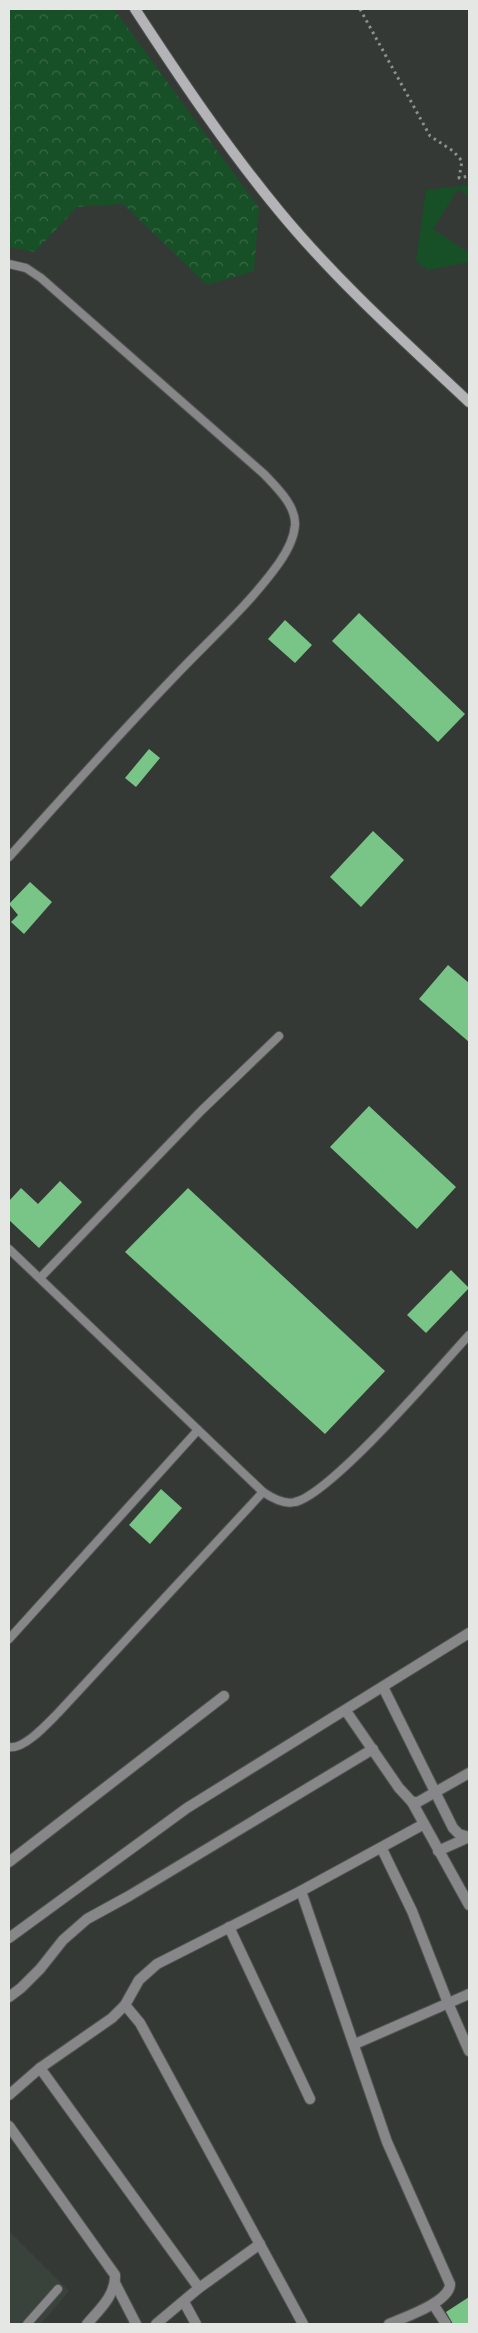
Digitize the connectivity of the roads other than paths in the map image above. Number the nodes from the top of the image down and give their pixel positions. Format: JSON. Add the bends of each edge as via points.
{"nodes":[{"id":1,"x":134,"y":9,"type":"edge"},
{"id":2,"x":9,"y":264,"type":"edge"},
{"id":3,"x":469,"y":402,"type":"edge"},
{"id":4,"x":9,"y":856,"type":"edge"},
{"id":5,"x":279,"y":1036,"type":"dead end"},
{"id":6,"x":9,"y":1249,"type":"edge"},
{"id":7,"x":40,"y":1278,"type":"junction"},
{"id":8,"x":469,"y":1335,"type":"edge"},
{"id":9,"x":198,"y":1430,"type":"junction"},
{"id":10,"x":263,"y":1492,"type":"junction"},
{"id":11,"x":469,"y":1633,"type":"edge"},
{"id":12,"x":9,"y":1640,"type":"edge"},
{"id":13,"x":383,"y":1687,"type":"junction"},
{"id":14,"x":224,"y":1696,"type":"dead end"},
{"id":15,"x":346,"y":1711,"type":"junction"},
{"id":16,"x":9,"y":1747,"type":"edge"},
{"id":17,"x":372,"y":1749,"type":"junction"},
{"id":18,"x":469,"y":1773,"type":"edge"},
{"id":19,"x":437,"y":1792,"type":"junction"},
{"id":20,"x":412,"y":1802,"type":"junction"},
{"id":21,"x":424,"y":1824,"type":"junction"},
{"id":22,"x":468,"y":1838,"type":"edge"},
{"id":23,"x":382,"y":1849,"type":"junction"},
{"id":24,"x":438,"y":1851,"type":"junction"},
{"id":25,"x":9,"y":1862,"type":"edge"},
{"id":26,"x":301,"y":1891,"type":"junction"},
{"id":27,"x":469,"y":1905,"type":"edge"},
{"id":28,"x":229,"y":1927,"type":"junction"},
{"id":29,"x":9,"y":1938,"type":"edge"},
{"id":30,"x":469,"y":1994,"type":"edge"},
{"id":31,"x":9,"y":1997,"type":"edge"},
{"id":32,"x":448,"y":2003,"type":"junction"},
{"id":33,"x":124,"y":2005,"type":"junction"},
{"id":34,"x":355,"y":2044,"type":"junction"},
{"id":35,"x":469,"y":2050,"type":"edge"},
{"id":36,"x":40,"y":2068,"type":"junction"},
{"id":37,"x":9,"y":2095,"type":"edge"},
{"id":38,"x":310,"y":2099,"type":"dead end"},
{"id":39,"x":9,"y":2126,"type":"edge"},
{"id":40,"x":260,"y":2244,"type":"junction"},
{"id":41,"x":115,"y":2283,"type":"junction"},
{"id":42,"x":199,"y":2288,"type":"junction"},
{"id":43,"x":58,"y":2289,"type":"dead end"},
{"id":44,"x":184,"y":2302,"type":"junction"},
{"id":45,"x":433,"y":2304,"type":"junction"},
{"id":46,"x":27,"y":2324,"type":"edge"},
{"id":47,"x":86,"y":2324,"type":"edge"},
{"id":48,"x":136,"y":2324,"type":"edge"},
{"id":49,"x":156,"y":2324,"type":"edge"},
{"id":50,"x":196,"y":2324,"type":"edge"},
{"id":51,"x":303,"y":2324,"type":"edge"},
{"id":52,"x":389,"y":2324,"type":"edge"},
{"id":53,"x":446,"y":2324,"type":"edge"}],
"edges":[{"from":1,"to":3,"type":"street","via":[[279,212],[330,268]]},
{"from":2,"to":4,"type":"lane","via":[[26,268],[41,278],[264,474],[284,496],[295,524],[291,540],[274,570]]},
{"from":5,"to":7,"type":"lane"},
{"from":6,"to":7,"type":"lane"},
{"from":7,"to":9,"type":"lane"},
{"from":8,"to":10,"type":"lane","via":[[354,1458],[319,1488],[294,1502],[272,1498]]},
{"from":9,"to":10,"type":"lane"},
{"from":9,"to":12,"type":"lane"},
{"from":10,"to":16,"type":"lane","via":[[58,1713],[30,1739]]},
{"from":11,"to":13,"type":"street"},
{"from":13,"to":15,"type":"street"},
{"from":13,"to":19,"type":"street"},
{"from":14,"to":25,"type":"street"},
{"from":15,"to":17,"type":"street"},
{"from":15,"to":29,"type":"street","via":[[187,1808]]},
{"from":17,"to":20,"type":"street"},
{"from":17,"to":31,"type":"street","via":[[88,1919],[63,1940],[40,1969]]},
{"from":18,"to":19,"type":"street"},
{"from":19,"to":20,"type":"street"},
{"from":19,"to":22,"type":"street","via":[[454,1828]]},
{"from":20,"to":21,"type":"street"},
{"from":21,"to":23,"type":"street"},
{"from":21,"to":24,"type":"street"},
{"from":22,"to":24,"type":"street"},
{"from":23,"to":26,"type":"street"},
{"from":23,"to":32,"type":"street","via":[[412,1911]]},
{"from":24,"to":27,"type":"street"},
{"from":26,"to":28,"type":"street"},
{"from":26,"to":34,"type":"street"},
{"from":28,"to":33,"type":"street","via":[[150,1968]]},
{"from":28,"to":38,"type":"street"},
{"from":30,"to":32,"type":"street"},
{"from":32,"to":34,"type":"street"},
{"from":32,"to":35,"type":"street"},
{"from":33,"to":36,"type":"street","via":[[95,2031]]},
{"from":33,"to":40,"type":"street","via":[[140,2023]]},
{"from":34,"to":45,"type":"street","via":[[387,2142],[450,2284],[447,2295]]},
{"from":36,"to":37,"type":"street"},
{"from":36,"to":42,"type":"street"},
{"from":39,"to":41,"type":"street","via":[[115,2275]]},
{"from":40,"to":42,"type":"street"},
{"from":40,"to":51,"type":"street"},
{"from":41,"to":47,"type":"street","via":[[110,2296]]},
{"from":41,"to":48,"type":"street"},
{"from":42,"to":44,"type":"street"},
{"from":43,"to":46,"type":"lane"},
{"from":44,"to":49,"type":"street"},
{"from":44,"to":50,"type":"street"},
{"from":45,"to":52,"type":"street"},
{"from":45,"to":53,"type":"street"}]}
